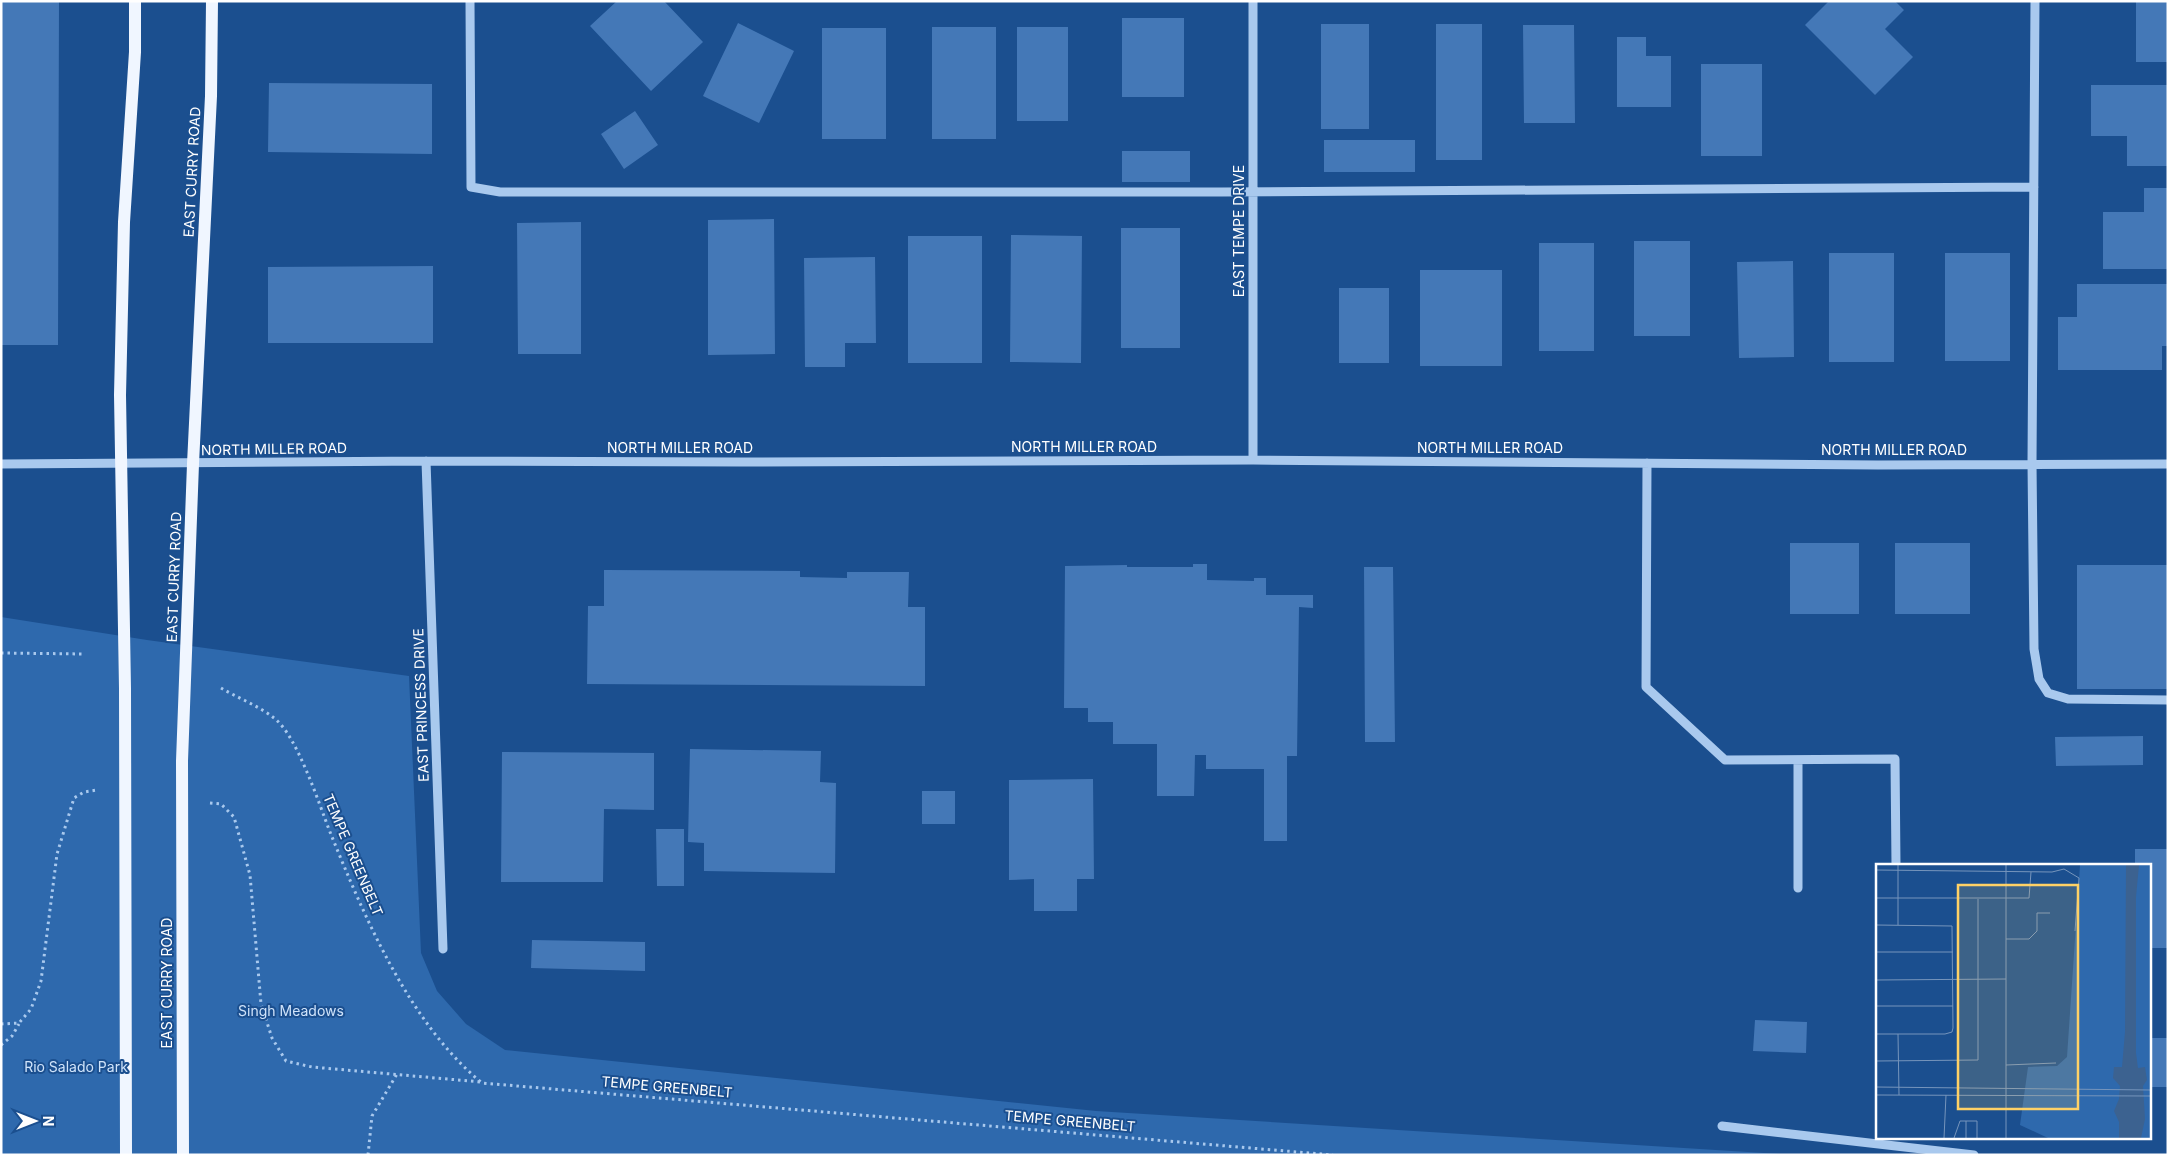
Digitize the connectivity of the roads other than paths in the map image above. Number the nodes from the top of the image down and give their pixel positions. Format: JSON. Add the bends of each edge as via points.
{"nodes":[{"id":1,"x":135,"y":1,"type":"edge"},
{"id":2,"x":212,"y":1,"type":"edge"},
{"id":3,"x":470,"y":1,"type":"edge"},
{"id":4,"x":1253,"y":1,"type":"edge"},
{"id":5,"x":2035,"y":1,"type":"edge"},
{"id":6,"x":2034,"y":187,"type":"junction"},
{"id":7,"x":1253,"y":191,"type":"junction"},
{"id":8,"x":1253,"y":460,"type":"junction"},
{"id":9,"x":426,"y":461,"type":"junction"},
{"id":10,"x":1647,"y":463,"type":"junction"},
{"id":11,"x":2032,"y":463,"type":"junction"},
{"id":12,"x":1,"y":464,"type":"edge"},
{"id":13,"x":122,"y":464,"type":"junction"},
{"id":14,"x":192,"y":464,"type":"junction"},
{"id":15,"x":2168,"y":464,"type":"edge"},
{"id":16,"x":2168,"y":700,"type":"edge"},
{"id":17,"x":1798,"y":760,"type":"junction"},
{"id":18,"x":1896,"y":864,"type":"edge"},
{"id":19,"x":1798,"y":888,"type":"dead end"},
{"id":20,"x":444,"y":949,"type":"dead end"},
{"id":21,"x":1722,"y":1126,"type":"dead end"},
{"id":22,"x":126,"y":1155,"type":"edge"},
{"id":23,"x":183,"y":1155,"type":"edge"},
{"id":24,"x":1974,"y":1155,"type":"edge"}],
"edges":[{"from":1,"to":13,"type":"main road","via":[[135,52],[124,222],[120,395]]},
{"from":2,"to":14,"type":"main road","name":"EAST CURRY ROAD","via":[[211,96]]},
{"from":3,"to":7,"type":"street","via":[[471,187],[500,192],[645,193]]},
{"from":4,"to":7,"type":"street","name":"EAST TEMPE DRIVE"},
{"from":5,"to":6,"type":"street"},
{"from":6,"to":7,"type":"street"},
{"from":6,"to":11,"type":"street"},
{"from":7,"to":8,"type":"street","name":"EAST TEMPE DRIVE"},
{"from":8,"to":9,"type":"street","name":"NORTH MILLER ROAD"},
{"from":8,"to":10,"type":"street","name":"NORTH MILLER ROAD"},
{"from":9,"to":14,"type":"street","name":"NORTH MILLER ROAD"},
{"from":9,"to":20,"type":"street","name":"EAST PRINCESS DRIVE"},
{"from":10,"to":11,"type":"street","name":"NORTH MILLER ROAD"},
{"from":10,"to":17,"type":"street","via":[[1646,687],[1725,760]]},
{"from":11,"to":15,"type":"street","name":"NORTH MILLER ROAD"},
{"from":11,"to":16,"type":"street","via":[[2034,650],[2039,679],[2048,693],[2068,699]]},
{"from":12,"to":13,"type":"street","name":"NORTH MILLER ROAD"},
{"from":13,"to":14,"type":"street","name":"NORTH MILLER ROAD"},
{"from":13,"to":22,"type":"main road"},
{"from":14,"to":23,"type":"main road","name":"EAST CURRY ROAD","via":[[182,761]]},
{"from":17,"to":18,"type":"street","via":[[1895,759]]},
{"from":17,"to":19,"type":"street"},
{"from":21,"to":24,"type":"street"}]}
